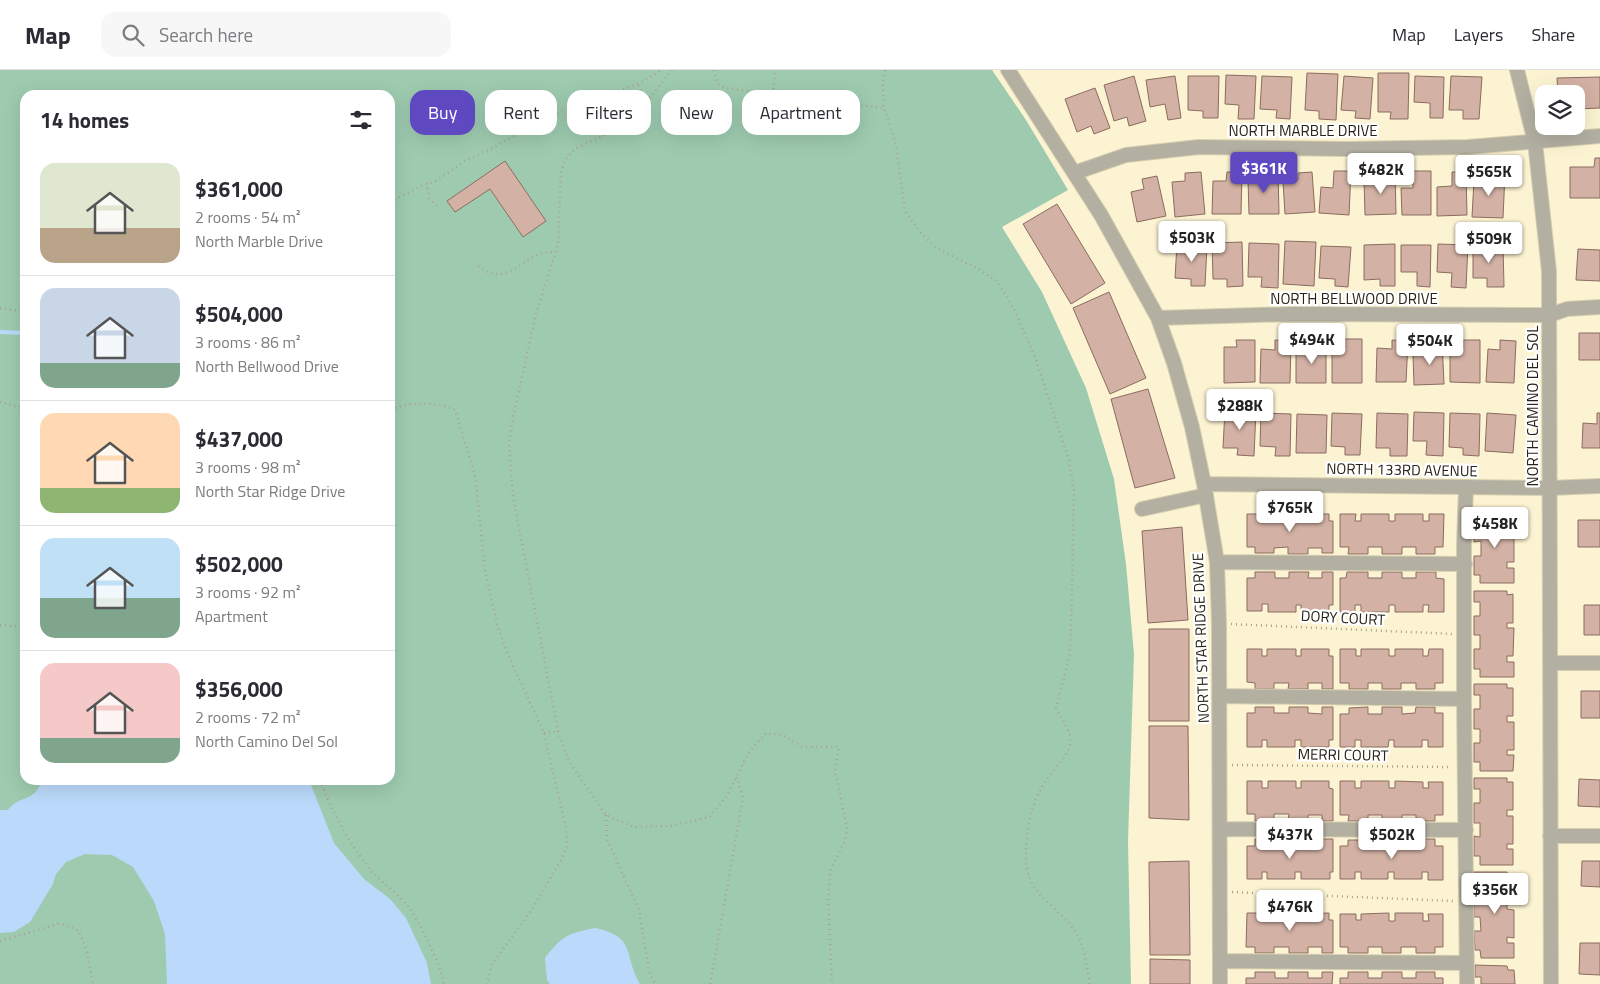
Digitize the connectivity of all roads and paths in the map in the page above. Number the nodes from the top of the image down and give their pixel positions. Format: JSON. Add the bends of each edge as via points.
{"nodes":[{"id":1,"x":661,"y":70,"type":"edge"},
{"id":2,"x":672,"y":70,"type":"edge"},
{"id":3,"x":714,"y":70,"type":"edge"},
{"id":4,"x":775,"y":70,"type":"edge"},
{"id":5,"x":885,"y":70,"type":"edge"},
{"id":6,"x":1008,"y":70,"type":"edge"},
{"id":7,"x":1517,"y":70,"type":"edge"},
{"id":8,"x":638,"y":84,"type":"junction"},
{"id":9,"x":641,"y":90,"type":"edge"},
{"id":10,"x":742,"y":90,"type":"edge"},
{"id":11,"x":773,"y":90,"type":"edge"},
{"id":12,"x":651,"y":96,"type":"edge"},
{"id":13,"x":860,"y":105,"type":"edge"},
{"id":14,"x":884,"y":108,"type":"junction"},
{"id":15,"x":605,"y":135,"type":"edge"},
{"id":16,"x":1600,"y":136,"type":"edge"},
{"id":17,"x":1535,"y":142,"type":"junction"},
{"id":18,"x":1074,"y":173,"type":"junction"},
{"id":19,"x":427,"y":183,"type":"junction"},
{"id":20,"x":395,"y":199,"type":"edge"},
{"id":21,"x":437,"y":206,"type":"dead end"},
{"id":22,"x":555,"y":253,"type":"junction"},
{"id":23,"x":478,"y":266,"type":"dead end"},
{"id":24,"x":0,"y":308,"type":"edge"},
{"id":25,"x":1600,"y":308,"type":"edge"},
{"id":26,"x":20,"y":311,"type":"edge"},
{"id":27,"x":1550,"y":315,"type":"junction"},
{"id":28,"x":1158,"y":318,"type":"junction"},
{"id":29,"x":0,"y":402,"type":"edge"},
{"id":30,"x":20,"y":408,"type":"edge"},
{"id":31,"x":395,"y":408,"type":"edge"},
{"id":32,"x":1600,"y":486,"type":"edge"},
{"id":33,"x":1466,"y":487,"type":"junction"},
{"id":34,"x":1550,"y":488,"type":"junction"},
{"id":35,"x":1205,"y":490,"type":"junction"},
{"id":36,"x":1142,"y":509,"type":"dead end"},
{"id":37,"x":1217,"y":562,"type":"junction"},
{"id":38,"x":1465,"y":564,"type":"junction"},
{"id":39,"x":1219,"y":623,"type":"junction"},
{"id":40,"x":0,"y":625,"type":"edge"},
{"id":41,"x":20,"y":626,"type":"edge"},
{"id":42,"x":1465,"y":634,"type":"junction"},
{"id":43,"x":1550,"y":663,"type":"junction"},
{"id":44,"x":1600,"y":663,"type":"edge"},
{"id":45,"x":1220,"y":696,"type":"junction"},
{"id":46,"x":1464,"y":700,"type":"junction"},
{"id":47,"x":558,"y":731,"type":"junction"},
{"id":48,"x":544,"y":733,"type":"junction"},
{"id":49,"x":1220,"y":764,"type":"junction"},
{"id":50,"x":1465,"y":768,"type":"junction"},
{"id":51,"x":737,"y":777,"type":"junction"},
{"id":52,"x":323,"y":785,"type":"edge"},
{"id":53,"x":606,"y":815,"type":"junction"},
{"id":54,"x":1221,"y":829,"type":"junction"},
{"id":55,"x":1466,"y":830,"type":"junction"},
{"id":56,"x":1550,"y":836,"type":"junction"},
{"id":57,"x":1600,"y":836,"type":"edge"},
{"id":58,"x":1220,"y":892,"type":"junction"},
{"id":59,"x":1466,"y":901,"type":"junction"},
{"id":60,"x":0,"y":941,"type":"edge"},
{"id":61,"x":1220,"y":961,"type":"junction"},
{"id":62,"x":1466,"y":963,"type":"junction"},
{"id":63,"x":92,"y":984,"type":"edge"},
{"id":64,"x":444,"y":984,"type":"edge"},
{"id":65,"x":487,"y":984,"type":"edge"},
{"id":66,"x":655,"y":984,"type":"edge"},
{"id":67,"x":710,"y":984,"type":"edge"},
{"id":68,"x":832,"y":984,"type":"edge"},
{"id":69,"x":1090,"y":984,"type":"edge"},
{"id":70,"x":1220,"y":984,"type":"edge"},
{"id":71,"x":1467,"y":984,"type":"edge"},
{"id":72,"x":1551,"y":984,"type":"edge"}],
"edges":[{"from":1,"to":8,"type":"path"},
{"from":2,"to":12,"type":"path"},
{"from":3,"to":10,"type":"path","via":[[718,84]]},
{"from":4,"to":11,"type":"path"},
{"from":5,"to":14,"type":"path"},
{"from":6,"to":18,"type":"street","name":"NORTH STAR RIDGE DRIVE"},
{"from":7,"to":17,"type":"street","name":"NORTH CAMINO DEL SOL"},
{"from":8,"to":9,"type":"path"},
{"from":8,"to":19,"type":"path","via":[[548,117],[465,161],[436,181]]},
{"from":13,"to":14,"type":"path"},
{"from":14,"to":69,"type":"path","via":[[896,145],[905,211],[935,247],[998,282],[1035,357],[1069,460],[1074,492],[1071,632],[1069,658],[1056,708],[1070,737],[1068,751],[1043,785],[1034,804],[1025,856],[1028,875],[1040,896],[1075,930]]},
{"from":15,"to":22,"type":"path","via":[[576,148],[565,160]]},
{"from":16,"to":17,"type":"street","name":"NORTH MARBLE DRIVE"},
{"from":17,"to":18,"type":"street","name":"NORTH MARBLE DRIVE","via":[[1468,147],[1346,149],[1199,147],[1126,155]]},
{"from":17,"to":27,"type":"street","name":"NORTH CAMINO DEL SOL","via":[[1546,236]]},
{"from":18,"to":28,"type":"street","name":"NORTH STAR RIDGE DRIVE"},
{"from":19,"to":20,"type":"path"},
{"from":19,"to":21,"type":"path","via":[[428,198]]},
{"from":22,"to":23,"type":"path","via":[[539,255],[504,274],[487,273]]},
{"from":22,"to":47,"type":"path","via":[[530,337],[509,444],[513,496]]},
{"from":24,"to":26,"type":"path"},
{"from":25,"to":27,"type":"street","name":"NORTH BELLWOOD DRIVE","via":[[1567,309]]},
{"from":27,"to":28,"type":"street","name":"NORTH BELLWOOD DRIVE","via":[[1292,314]]},
{"from":27,"to":34,"type":"street","name":"NORTH CAMINO DEL SOL"},
{"from":28,"to":35,"type":"street","name":"NORTH STAR RIDGE DRIVE","via":[[1192,427]]},
{"from":29,"to":30,"type":"path"},
{"from":31,"to":48,"type":"path","via":[[424,403],[442,404],[454,410],[475,475],[485,570],[498,628]]},
{"from":32,"to":34,"type":"street","name":"NORTH 133RD AVENUE"},
{"from":33,"to":34,"type":"street","name":"NORTH 133RD AVENUE"},
{"from":33,"to":35,"type":"street","name":"NORTH 133RD AVENUE"},
{"from":33,"to":38,"type":"street"},
{"from":34,"to":43,"type":"street","name":"NORTH CAMINO DEL SOL"},
{"from":35,"to":36,"type":"street","name":"NORTH 133RD AVENUE"},
{"from":35,"to":37,"type":"street","name":"NORTH STAR RIDGE DRIVE"},
{"from":37,"to":38,"type":"street"},
{"from":37,"to":39,"type":"street","name":"NORTH STAR RIDGE DRIVE"},
{"from":38,"to":42,"type":"street"},
{"from":39,"to":42,"type":"path","name":"DORY COURT"},
{"from":39,"to":45,"type":"street","name":"NORTH STAR RIDGE DRIVE"},
{"from":40,"to":41,"type":"path"},
{"from":42,"to":46,"type":"street"},
{"from":43,"to":44,"type":"street"},
{"from":43,"to":56,"type":"street","name":"NORTH CAMINO DEL SOL"},
{"from":45,"to":46,"type":"street"},
{"from":45,"to":49,"type":"street","name":"NORTH STAR RIDGE DRIVE"},
{"from":46,"to":50,"type":"street"},
{"from":47,"to":48,"type":"path"},
{"from":47,"to":53,"type":"path","via":[[568,760]]},
{"from":48,"to":65,"type":"path","via":[[567,845],[562,860],[531,910],[492,964]]},
{"from":49,"to":50,"type":"path","name":"MERRI COURT"},
{"from":49,"to":54,"type":"street","name":"NORTH STAR RIDGE DRIVE"},
{"from":50,"to":55,"type":"street"},
{"from":51,"to":53,"type":"path","via":[[709,817],[671,826],[634,827]]},
{"from":51,"to":67,"type":"path","via":[[743,798]]},
{"from":51,"to":68,"type":"path","via":[[749,752],[766,732],[782,735],[803,747],[839,747],[836,770],[847,828],[845,841],[832,869],[828,899]]},
{"from":52,"to":64,"type":"path","via":[[349,838],[373,873],[408,906],[437,961]]},
{"from":53,"to":66,"type":"path","via":[[607,839],[639,910],[649,971]]},
{"from":54,"to":55,"type":"street"},
{"from":54,"to":58,"type":"street","name":"NORTH STAR RIDGE DRIVE"},
{"from":55,"to":59,"type":"street"},
{"from":56,"to":57,"type":"street"},
{"from":56,"to":72,"type":"street","name":"NORTH CAMINO DEL SOL"},
{"from":58,"to":59,"type":"path"},
{"from":58,"to":61,"type":"street","name":"NORTH STAR RIDGE DRIVE"},
{"from":59,"to":62,"type":"street"},
{"from":60,"to":63,"type":"path","via":[[58,924],[79,930],[87,952]]},
{"from":61,"to":62,"type":"street"},
{"from":61,"to":70,"type":"street","name":"NORTH STAR RIDGE DRIVE"},
{"from":62,"to":71,"type":"street"}]}
